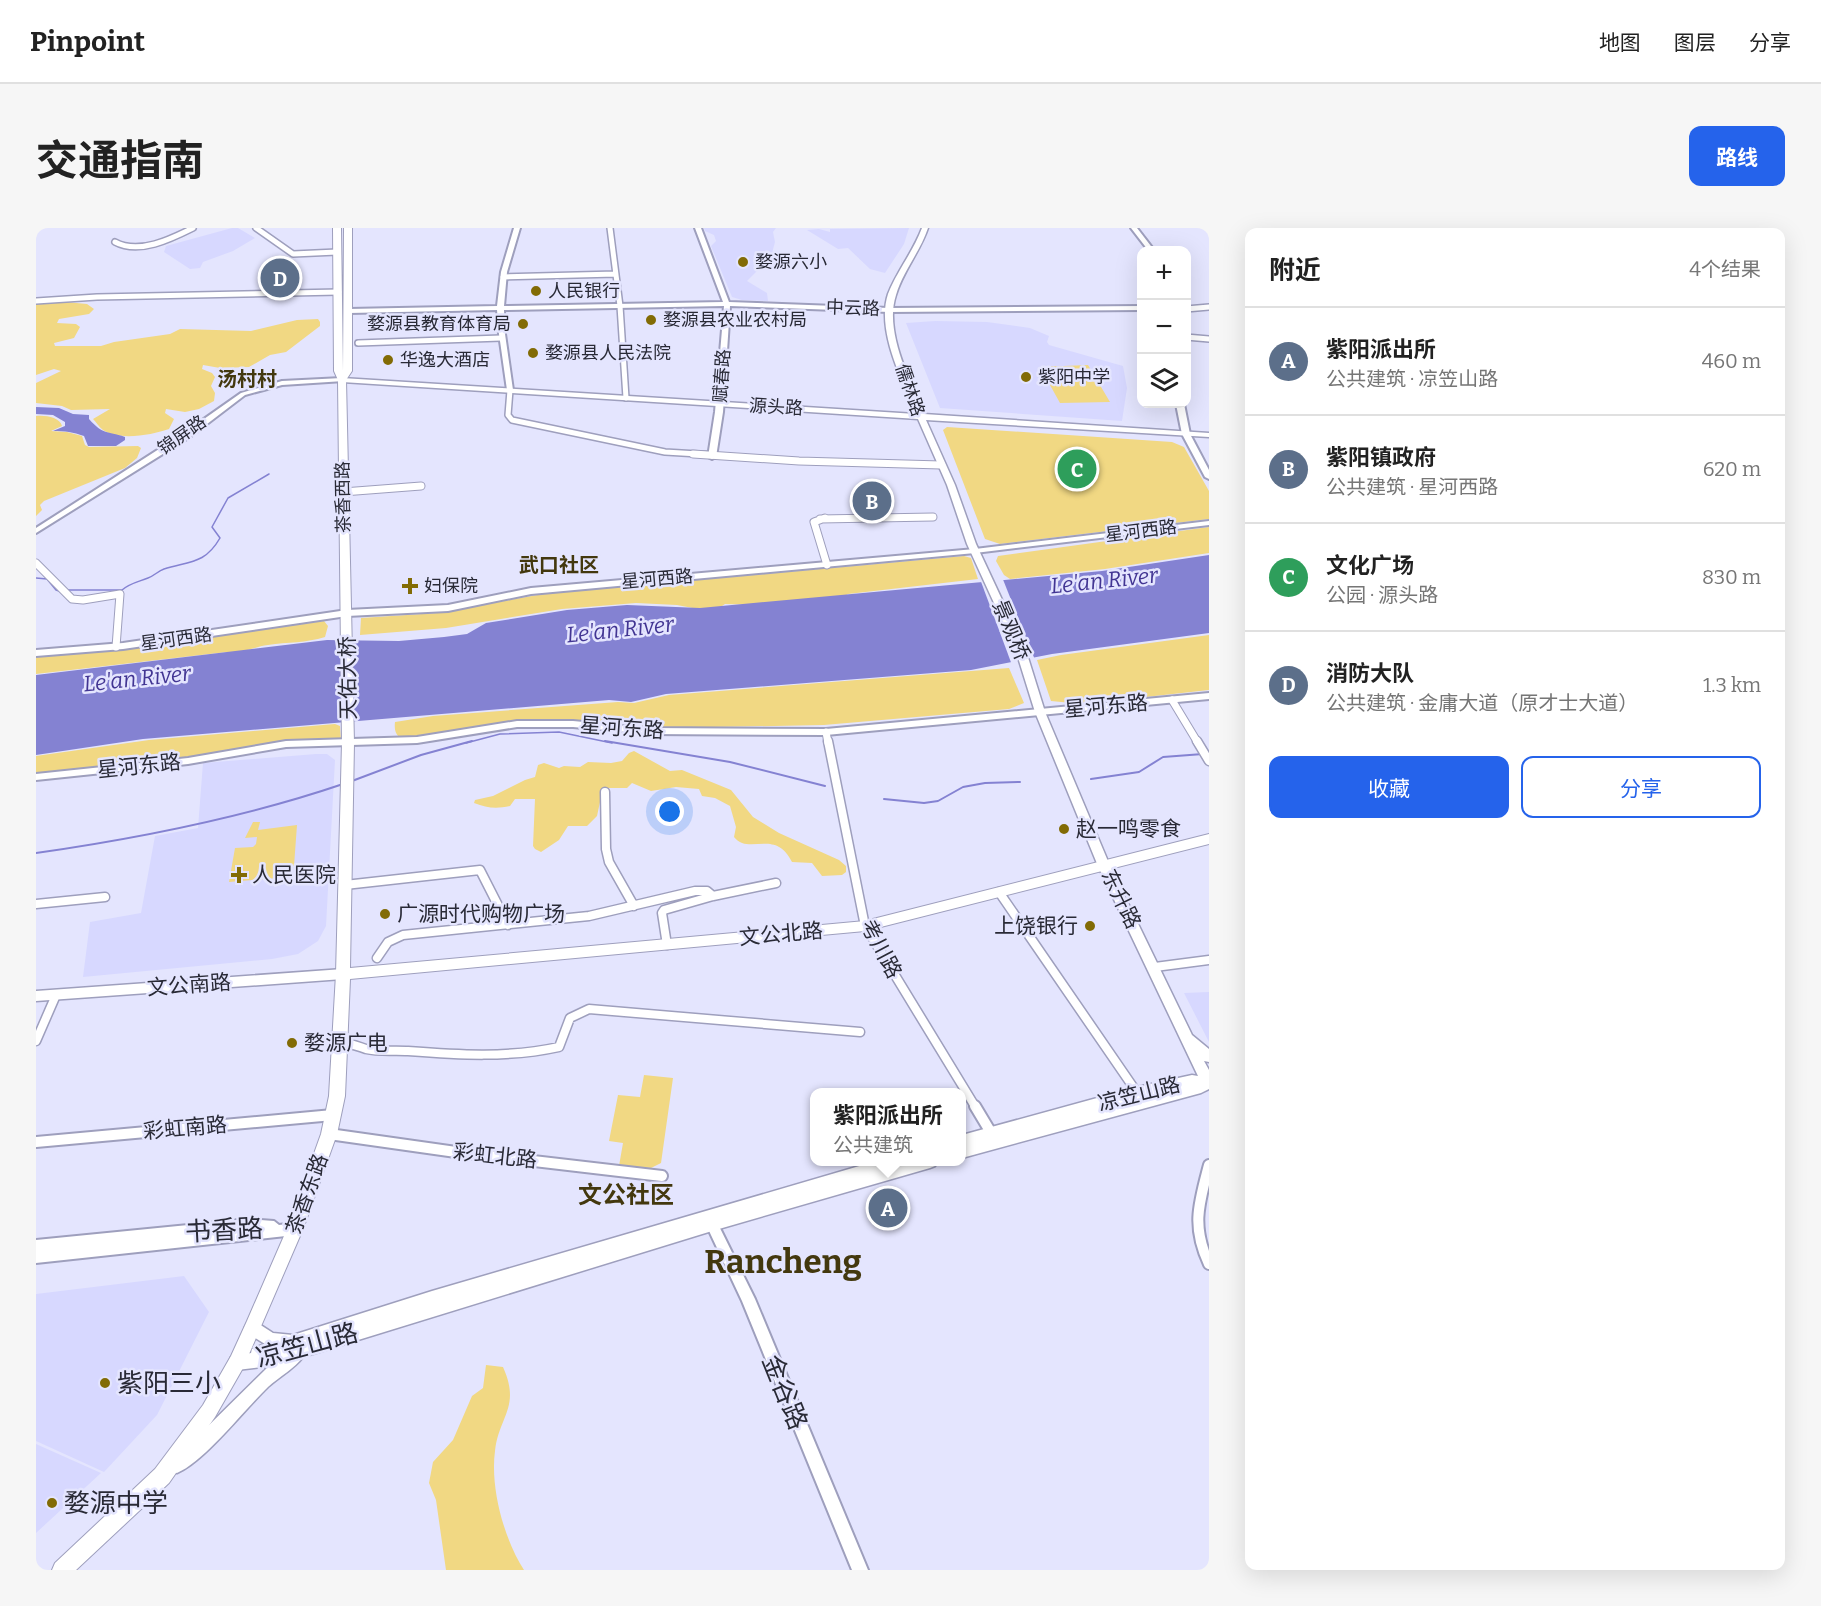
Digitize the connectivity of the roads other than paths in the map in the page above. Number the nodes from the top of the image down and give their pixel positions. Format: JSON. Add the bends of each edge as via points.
{"nodes":[{"id":1,"x":193,"y":228,"type":"edge"},
{"id":2,"x":256,"y":228,"type":"edge"},
{"id":3,"x":337,"y":228,"type":"edge"},
{"id":4,"x":348,"y":228,"type":"edge"},
{"id":5,"x":518,"y":228,"type":"edge"},
{"id":6,"x":610,"y":228,"type":"edge"},
{"id":7,"x":699,"y":228,"type":"edge"},
{"id":8,"x":925,"y":228,"type":"edge"},
{"id":9,"x":1134,"y":228,"type":"edge"},
{"id":10,"x":115,"y":242,"type":"dead end"},
{"id":11,"x":1148,"y":246,"type":"edge"},
{"id":12,"x":337,"y":252,"type":"junction"},
{"id":13,"x":616,"y":274,"type":"junction"},
{"id":14,"x":503,"y":277,"type":"junction"},
{"id":15,"x":339,"y":292,"type":"junction"},
{"id":16,"x":36,"y":302,"type":"edge"},
{"id":17,"x":728,"y":304,"type":"junction"},
{"id":18,"x":620,"y":306,"type":"junction"},
{"id":19,"x":1209,"y":307,"type":"edge"},
{"id":20,"x":1137,"y":308,"type":"edge"},
{"id":21,"x":501,"y":309,"type":"junction"},
{"id":22,"x":1191,"y":309,"type":"edge"},
{"id":23,"x":889,"y":310,"type":"junction"},
{"id":24,"x":349,"y":311,"type":"junction"},
{"id":25,"x":1191,"y":337,"type":"edge"},
{"id":26,"x":501,"y":338,"type":"junction"},
{"id":27,"x":1209,"y":339,"type":"edge"},
{"id":28,"x":358,"y":343,"type":"dead end"},
{"id":29,"x":342,"y":380,"type":"junction"},
{"id":30,"x":510,"y":390,"type":"junction"},
{"id":31,"x":626,"y":398,"type":"junction"},
{"id":32,"x":720,"y":404,"type":"junction"},
{"id":33,"x":1181,"y":408,"type":"edge"},
{"id":34,"x":918,"y":415,"type":"junction"},
{"id":35,"x":1186,"y":434,"type":"junction"},
{"id":36,"x":1209,"y":435,"type":"edge"},
{"id":37,"x":712,"y":457,"type":"junction"},
{"id":38,"x":941,"y":465,"type":"junction"},
{"id":39,"x":1207,"y":469,"type":"edge"},
{"id":40,"x":1209,"y":477,"type":"edge"},
{"id":41,"x":421,"y":486,"type":"dead end"},
{"id":42,"x":343,"y":492,"type":"junction"},
{"id":43,"x":855,"y":514,"type":"dead end"},
{"id":44,"x":933,"y":517,"type":"dead end"},
{"id":45,"x":820,"y":519,"type":"junction"},
{"id":46,"x":1209,"y":523,"type":"edge"},
{"id":47,"x":36,"y":531,"type":"edge"},
{"id":48,"x":975,"y":551,"type":"junction"},
{"id":49,"x":36,"y":563,"type":"edge"},
{"id":50,"x":826,"y":565,"type":"junction"},
{"id":51,"x":347,"y":613,"type":"junction"},
{"id":52,"x":116,"y":647,"type":"junction"},
{"id":53,"x":36,"y":653,"type":"edge"},
{"id":54,"x":1209,"y":696,"type":"edge"},
{"id":55,"x":1172,"y":700,"type":"junction"},
{"id":56,"x":1040,"y":712,"type":"junction"},
{"id":57,"x":826,"y":732,"type":"junction"},
{"id":58,"x":348,"y":743,"type":"junction"},
{"id":59,"x":1206,"y":756,"type":"edge"},
{"id":60,"x":36,"y":777,"type":"edge"},
{"id":61,"x":605,"y":792,"type":"dead end"},
{"id":62,"x":1209,"y":839,"type":"edge"},
{"id":63,"x":1104,"y":866,"type":"junction"},
{"id":64,"x":776,"y":884,"type":"dead end"},
{"id":65,"x":345,"y":885,"type":"junction"},
{"id":66,"x":999,"y":892,"type":"junction"},
{"id":67,"x":713,"y":896,"type":"junction"},
{"id":68,"x":105,"y":897,"type":"dead end"},
{"id":69,"x":36,"y":904,"type":"edge"},
{"id":70,"x":634,"y":906,"type":"junction"},
{"id":71,"x":508,"y":925,"type":"junction"},
{"id":72,"x":865,"y":926,"type":"junction"},
{"id":73,"x":667,"y":945,"type":"junction"},
{"id":74,"x":377,"y":958,"type":"dead end"},
{"id":75,"x":1209,"y":960,"type":"edge"},
{"id":76,"x":1155,"y":967,"type":"junction"},
{"id":77,"x":343,"y":974,"type":"junction"},
{"id":78,"x":56,"y":994,"type":"junction"},
{"id":79,"x":36,"y":996,"type":"edge"},
{"id":80,"x":860,"y":1032,"type":"dead end"},
{"id":81,"x":1184,"y":1035,"type":"junction"},
{"id":82,"x":36,"y":1041,"type":"edge"},
{"id":83,"x":340,"y":1042,"type":"junction"},
{"id":84,"x":1209,"y":1057,"type":"edge"},
{"id":85,"x":1209,"y":1083,"type":"edge"},
{"id":86,"x":965,"y":1088,"type":"edge"},
{"id":87,"x":966,"y":1089,"type":"edge"},
{"id":88,"x":1141,"y":1098,"type":"junction"},
{"id":89,"x":333,"y":1114,"type":"junction"},
{"id":90,"x":329,"y":1134,"type":"junction"},
{"id":91,"x":994,"y":1137,"type":"junction"},
{"id":92,"x":966,"y":1140,"type":"edge"},
{"id":93,"x":36,"y":1142,"type":"edge"},
{"id":94,"x":966,"y":1150,"type":"edge"},
{"id":95,"x":876,"y":1166,"type":"edge"},
{"id":96,"x":911,"y":1166,"type":"edge"},
{"id":97,"x":1209,"y":1166,"type":"edge"},
{"id":98,"x":662,"y":1176,"type":"dead end"},
{"id":99,"x":710,"y":1219,"type":"junction"},
{"id":100,"x":295,"y":1229,"type":"junction"},
{"id":101,"x":36,"y":1246,"type":"edge"},
{"id":102,"x":36,"y":1257,"type":"edge"},
{"id":103,"x":1209,"y":1264,"type":"edge"},
{"id":104,"x":254,"y":1327,"type":"junction"},
{"id":105,"x":305,"y":1343,"type":"junction"},
{"id":106,"x":237,"y":1362,"type":"junction"},
{"id":107,"x":162,"y":1476,"type":"junction"},
{"id":108,"x":62,"y":1570,"type":"edge"},
{"id":109,"x":860,"y":1570,"type":"edge"}],
"edges":[{"from":1,"to":10,"type":"street","via":[[153,245],[126,247]]},
{"from":2,"to":12,"type":"street","via":[[293,254]]},
{"from":3,"to":12,"type":"main road"},
{"from":4,"to":24,"type":"main road"},
{"from":5,"to":14,"type":"street"},
{"from":6,"to":13,"type":"street"},
{"from":7,"to":17,"type":"street","name":"赋春路"},
{"from":8,"to":23,"type":"main road","name":"儒林路","via":[[900,274]]},
{"from":9,"to":11,"type":"street"},
{"from":12,"to":15,"type":"main road"},
{"from":13,"to":14,"type":"street"},
{"from":13,"to":18,"type":"street"},
{"from":14,"to":21,"type":"street"},
{"from":15,"to":16,"type":"street"},
{"from":15,"to":29,"type":"main road","via":[[338,371]]},
{"from":17,"to":18,"type":"street","name":"中云路"},
{"from":17,"to":23,"type":"street","name":"中云路"},
{"from":17,"to":32,"type":"street","name":"赋春路"},
{"from":18,"to":21,"type":"street","name":"中云路"},
{"from":18,"to":31,"type":"street"},
{"from":19,"to":22,"type":"street"},
{"from":20,"to":23,"type":"street","name":"中云路"},
{"from":21,"to":24,"type":"street","name":"中云路"},
{"from":21,"to":26,"type":"street"},
{"from":23,"to":34,"type":"main road","name":"儒林路","via":[[890,331]]},
{"from":24,"to":29,"type":"main road","via":[[348,371]]},
{"from":25,"to":27,"type":"street"},
{"from":26,"to":28,"type":"street"},
{"from":26,"to":30,"type":"street"},
{"from":29,"to":30,"type":"main road","name":"源头路"},
{"from":29,"to":42,"type":"main road","name":"茶香西路"},
{"from":29,"to":47,"type":"street","name":"锦屏路","via":[[270,385],[243,394],[187,435]]},
{"from":30,"to":31,"type":"main road","name":"源头路"},
{"from":30,"to":37,"type":"street","via":[[508,415],[513,420],[666,452]]},
{"from":31,"to":32,"type":"main road","name":"源头路"},
{"from":32,"to":34,"type":"main road","name":"源头路"},
{"from":32,"to":37,"type":"street","name":"赋春路"},
{"from":33,"to":35,"type":"street"},
{"from":34,"to":35,"type":"main road","name":"源头路"},
{"from":34,"to":38,"type":"main road","name":"儒林路"},
{"from":35,"to":36,"type":"main road","name":"源头路"},
{"from":35,"to":39,"type":"street"},
{"from":37,"to":38,"type":"street"},
{"from":38,"to":48,"type":"main road","name":"儒林路"},
{"from":39,"to":40,"type":"street"},
{"from":41,"to":42,"type":"street"},
{"from":42,"to":51,"type":"main road","name":"茶香西路"},
{"from":43,"to":45,"type":"street"},
{"from":44,"to":45,"type":"street"},
{"from":45,"to":50,"type":"street","via":[[814,525]]},
{"from":46,"to":48,"type":"street","name":"星河西路"},
{"from":48,"to":50,"type":"street","name":"星河西路"},
{"from":48,"to":56,"type":"main road","name":"景观桥","via":[[1034,687]]},
{"from":49,"to":52,"type":"street","via":[[76,600],[120,594]]},
{"from":50,"to":51,"type":"street","name":"星河西路","via":[[531,591],[437,610]]},
{"from":51,"to":52,"type":"street","name":"星河西路"},
{"from":51,"to":58,"type":"main road","name":"天佑大桥"},
{"from":52,"to":53,"type":"street","name":"星河西路"},
{"from":54,"to":55,"type":"street","name":"星河东路"},
{"from":55,"to":56,"type":"street","name":"星河东路"},
{"from":55,"to":59,"type":"street"},
{"from":56,"to":57,"type":"street","name":"星河东路"},
{"from":56,"to":63,"type":"main road","name":"东升路","number":"东升路"},
{"from":57,"to":58,"type":"street","name":"星河东路","via":[[648,730],[549,723],[517,724],[417,740]]},
{"from":57,"to":72,"type":"street","name":"考川路"},
{"from":58,"to":60,"type":"street","name":"星河东路","via":[[286,744],[224,756]]},
{"from":58,"to":65,"type":"main road","name":"茶香东路"},
{"from":61,"to":70,"type":"street","via":[[609,862]]},
{"from":62,"to":63,"type":"main road","name":"文公北路"},
{"from":63,"to":66,"type":"main road","name":"文公北路"},
{"from":63,"to":76,"type":"main road","name":"东升路","number":"东升路"},
{"from":64,"to":67,"type":"street"},
{"from":65,"to":71,"type":"street","via":[[480,870]]},
{"from":65,"to":77,"type":"main road","name":"茶香东路"},
{"from":66,"to":72,"type":"main road","name":"文公北路"},
{"from":66,"to":88,"type":"street"},
{"from":67,"to":70,"type":"street","via":[[707,891],[695,891]]},
{"from":67,"to":73,"type":"street","via":[[662,911]]},
{"from":68,"to":69,"type":"street"},
{"from":70,"to":71,"type":"street","via":[[589,916]]},
{"from":71,"to":74,"type":"street","via":[[403,934],[388,942]]},
{"from":72,"to":73,"type":"main road","name":"文公北路"},
{"from":72,"to":86,"type":"street","name":"考川路"},
{"from":73,"to":77,"type":"main road","name":"文公北路"},
{"from":75,"to":76,"type":"street"},
{"from":76,"to":81,"type":"main road","name":"东升路","number":"东升路"},
{"from":77,"to":78,"type":"main road","name":"文公南路"},
{"from":77,"to":83,"type":"main road","name":"茶香东路"},
{"from":78,"to":79,"type":"main road","name":"文公南路"},
{"from":78,"to":82,"type":"street"},
{"from":80,"to":83,"type":"street","via":[[589,1009],[569,1018],[559,1047],[551,1050],[505,1054],[367,1049]]},
{"from":81,"to":84,"type":"main road"},
{"from":81,"to":85,"type":"main road","name":"东升路","number":"东升路"},
{"from":83,"to":89,"type":"main road","name":"茶香东路"},
{"from":85,"to":88,"type":"main road","name":"凉笠山路","via":[[1196,1089]]},
{"from":87,"to":91,"type":"street","name":"考川路"},
{"from":88,"to":91,"type":"main road","name":"凉笠山路"},
{"from":89,"to":90,"type":"main road","name":"茶香东路"},
{"from":89,"to":93,"type":"street","name":"彩虹南路"},
{"from":90,"to":98,"type":"street","name":"彩虹北路"},
{"from":90,"to":100,"type":"main road","name":"茶香东路"},
{"from":91,"to":92,"type":"main road","name":"凉笠山路"},
{"from":91,"to":94,"type":"main road","name":"凉笠山路"},
{"from":95,"to":99,"type":"main road","name":"凉笠山路"},
{"from":96,"to":99,"type":"main road","name":"凉笠山路"},
{"from":97,"to":103,"type":"street","via":[[1196,1233]]},
{"from":99,"to":105,"type":"main road","name":"凉笠山路"},
{"from":99,"to":109,"type":"street","name":"金谷路","via":[[748,1299]]},
{"from":100,"to":101,"type":"street","name":"书香路","via":[[249,1225]]},
{"from":100,"to":102,"type":"street","name":"书香路"},
{"from":100,"to":104,"type":"main road","name":"茶香东路"},
{"from":104,"to":105,"type":"main road","via":[[273,1340]]},
{"from":104,"to":106,"type":"main road","name":"茶香东路"},
{"from":105,"to":106,"type":"main road","name":"凉笠山路","via":[[277,1357]]},
{"from":105,"to":107,"type":"main road","via":[[201,1444]]},
{"from":106,"to":107,"type":"main road","name":"茶香东路"},
{"from":107,"to":108,"type":"main road","name":"茶香东路"}]}
